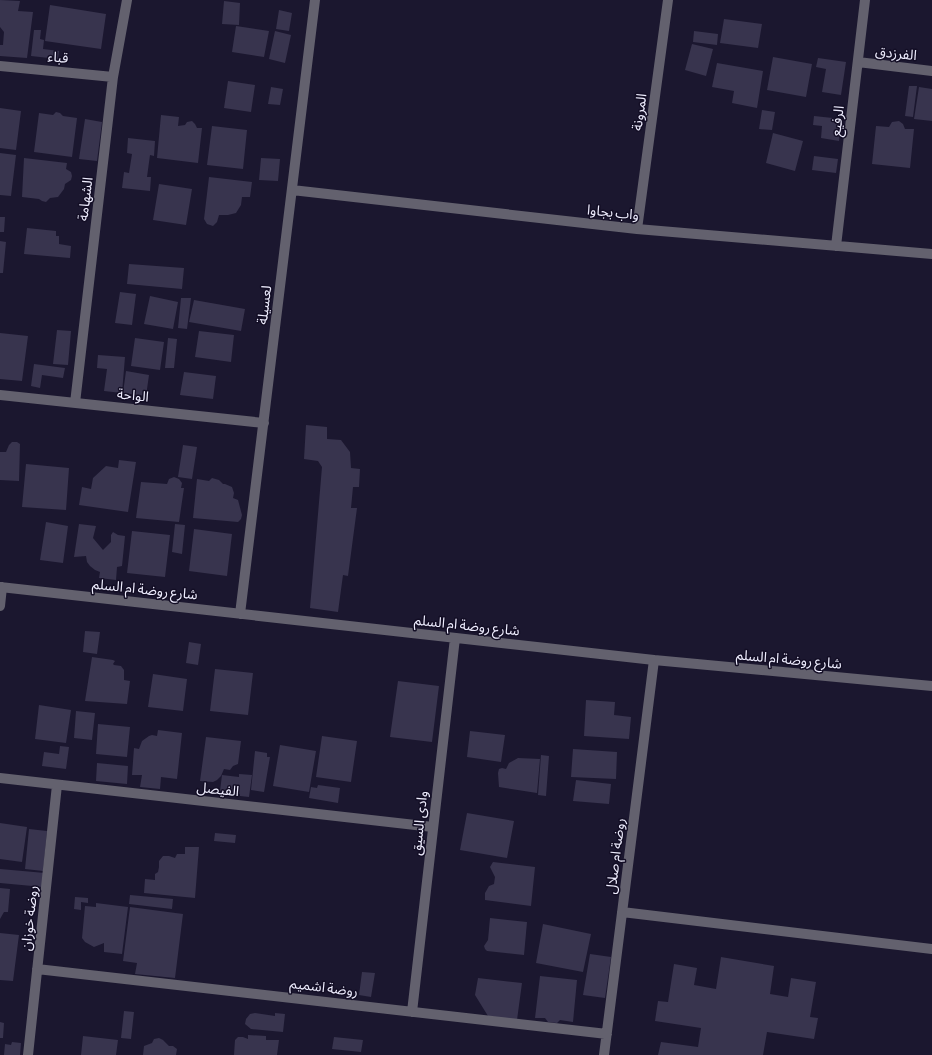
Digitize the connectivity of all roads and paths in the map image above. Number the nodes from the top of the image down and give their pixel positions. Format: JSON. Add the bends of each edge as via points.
{"nodes":[{"id":1,"x":127,"y":0,"type":"edge"},
{"id":2,"x":315,"y":0,"type":"edge"},
{"id":3,"x":668,"y":0,"type":"edge"},
{"id":4,"x":865,"y":0,"type":"edge"},
{"id":5,"x":858,"y":62,"type":"junction"},
{"id":6,"x":0,"y":66,"type":"edge"},
{"id":7,"x":932,"y":71,"type":"edge"},
{"id":8,"x":113,"y":77,"type":"junction"},
{"id":9,"x":292,"y":190,"type":"junction"},
{"id":10,"x":637,"y":229,"type":"junction"},
{"id":11,"x":836,"y":246,"type":"junction"},
{"id":12,"x":932,"y":254,"type":"edge"},
{"id":13,"x":0,"y":395,"type":"edge"},
{"id":14,"x":75,"y":403,"type":"junction"},
{"id":15,"x":264,"y":423,"type":"junction"},
{"id":16,"x":1,"y":587,"type":"edge"},
{"id":17,"x":0,"y":606,"type":"edge"},
{"id":18,"x":240,"y":614,"type":"junction"},
{"id":19,"x":455,"y":638,"type":"junction"},
{"id":20,"x":654,"y":660,"type":"junction"},
{"id":21,"x":932,"y":686,"type":"edge"},
{"id":22,"x":0,"y":778,"type":"edge"},
{"id":23,"x":57,"y":785,"type":"junction"},
{"id":24,"x":433,"y":826,"type":"junction"},
{"id":25,"x":622,"y":912,"type":"junction"},
{"id":26,"x":932,"y":949,"type":"edge"},
{"id":27,"x":37,"y":969,"type":"junction"},
{"id":28,"x":412,"y":1012,"type":"junction"},
{"id":29,"x":607,"y":1034,"type":"junction"},
{"id":30,"x":28,"y":1055,"type":"edge"},
{"id":31,"x":604,"y":1055,"type":"edge"}],
"edges":[{"from":1,"to":8,"type":"street","name":"الشهامة"},
{"from":2,"to":9,"type":"street","name":"لعسيلة"},
{"from":3,"to":10,"type":"street","name":"المرونة"},
{"from":4,"to":5,"type":"street","name":"الرفيع"},
{"from":5,"to":7,"type":"street","name":"الفرزدق"},
{"from":5,"to":11,"type":"street","name":"الرفيع"},
{"from":6,"to":8,"type":"street","name":"قباء"},
{"from":8,"to":14,"type":"street","name":"الشهامة"},
{"from":9,"to":10,"type":"street","name":"واب بجاوا"},
{"from":9,"to":15,"type":"street","name":"لعسيلة"},
{"from":10,"to":11,"type":"street","name":"واب بجاوا"},
{"from":11,"to":12,"type":"street","name":"واب بجاوا"},
{"from":13,"to":14,"type":"street","name":"الواحة"},
{"from":14,"to":15,"type":"street","name":"الواحة"},
{"from":15,"to":18,"type":"street","name":"لعسيلة"},
{"from":16,"to":17,"type":"street"},
{"from":16,"to":18,"type":"street","name":"شارع روضة ام السلم"},
{"from":18,"to":19,"type":"street","name":"شارع روضة ام السلم"},
{"from":19,"to":20,"type":"street","name":"شارع روضة ام السلم"},
{"from":19,"to":24,"type":"street","name":"وادى السيق"},
{"from":20,"to":21,"type":"street","name":"شارع روضة ام السلم"},
{"from":20,"to":25,"type":"street","name":"روضة ام صلال"},
{"from":22,"to":23,"type":"street","name":"الفيصل"},
{"from":23,"to":24,"type":"street","name":"الفيصل"},
{"from":23,"to":27,"type":"street","name":"روضة خوزان"},
{"from":24,"to":28,"type":"street","name":"وادى السيق"},
{"from":25,"to":26,"type":"street"},
{"from":25,"to":29,"type":"street","name":"روضة ام صلال"},
{"from":27,"to":28,"type":"street","name":"روضة اشميم"},
{"from":27,"to":30,"type":"street","name":"روضة خوزان"},
{"from":28,"to":29,"type":"street","name":"روضة اشميم"},
{"from":29,"to":31,"type":"street","name":"روضة ام صلال"}]}
